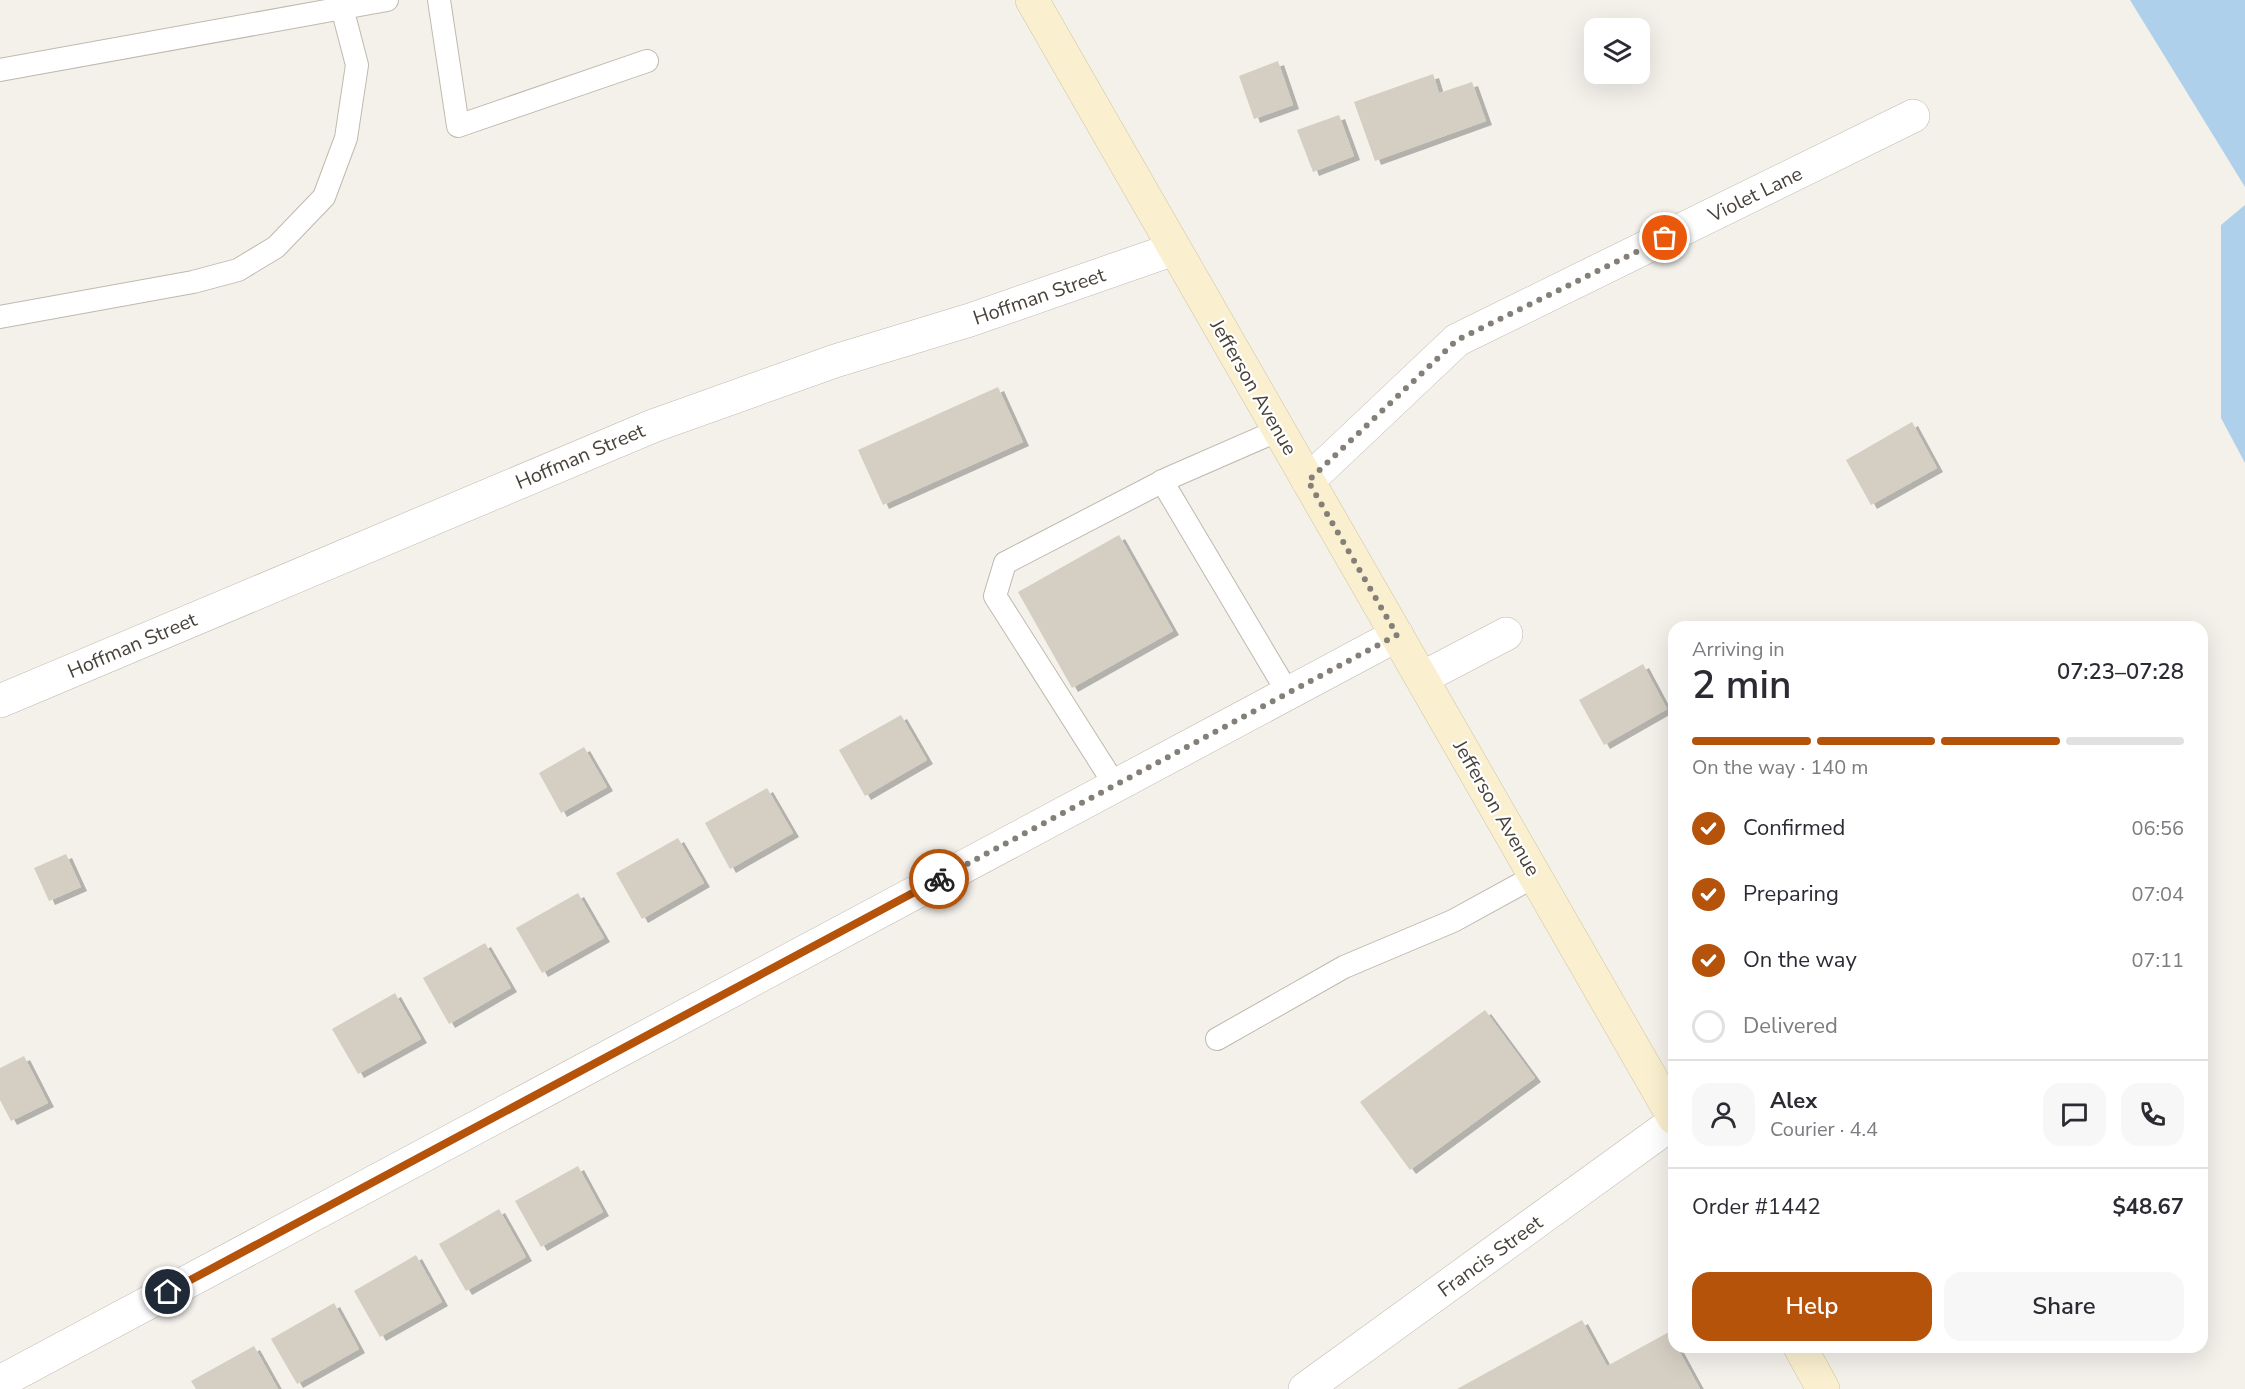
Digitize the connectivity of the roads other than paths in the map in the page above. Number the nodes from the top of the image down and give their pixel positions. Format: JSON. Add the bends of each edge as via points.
{"nodes":[{"id":1,"x":387,"y":0,"type":"edge"},
{"id":2,"x":439,"y":0,"type":"edge"},
{"id":3,"x":1032,"y":0,"type":"edge"},
{"id":4,"x":341,"y":4,"type":"edge"},
{"id":5,"x":647,"y":61,"type":"dead end"},
{"id":6,"x":0,"y":70,"type":"edge"},
{"id":7,"x":1913,"y":116,"type":"dead end"},
{"id":8,"x":1174,"y":249,"type":"junction"},
{"id":9,"x":0,"y":317,"type":"edge"},
{"id":10,"x":1279,"y":430,"type":"junction"},
{"id":11,"x":1162,"y":481,"type":"junction"},
{"id":12,"x":1308,"y":481,"type":"junction"},
{"id":13,"x":1506,"y":634,"type":"dead end"},
{"id":14,"x":1397,"y":635,"type":"junction"},
{"id":15,"x":1422,"y":678,"type":"junction"},
{"id":16,"x":1288,"y":693,"type":"junction"},
{"id":17,"x":0,"y":701,"type":"edge"},
{"id":18,"x":1115,"y":785,"type":"junction"},
{"id":19,"x":1535,"y":876,"type":"junction"},
{"id":20,"x":1217,"y":1039,"type":"dead end"},
{"id":21,"x":1668,"y":1109,"type":"edge"},
{"id":22,"x":1668,"y":1124,"type":"edge"},
{"id":23,"x":1803,"y":1353,"type":"edge"},
{"id":24,"x":0,"y":1382,"type":"edge"},
{"id":25,"x":1305,"y":1389,"type":"edge"},
{"id":26,"x":1823,"y":1389,"type":"edge"}],
"edges":[{"from":1,"to":4,"type":"lane"},
{"from":2,"to":5,"type":"lane","via":[[458,126]]},
{"from":3,"to":8,"type":"main road","name":"Jefferson Avenue"},
{"from":4,"to":6,"type":"lane"},
{"from":4,"to":9,"type":"lane","via":[[357,65],[346,138],[324,197],[276,247],[238,270],[192,282]]},
{"from":7,"to":12,"type":"street","name":"Violet Lane","via":[[1457,340]]},
{"from":8,"to":10,"type":"main road","name":"Jefferson Avenue"},
{"from":8,"to":17,"type":"street","name":"Hoffman Street","via":[[970,321],[835,361],[653,426]]},
{"from":10,"to":11,"type":"lane"},
{"from":10,"to":12,"type":"main road","name":"Jefferson Avenue"},
{"from":11,"to":16,"type":"lane"},
{"from":11,"to":18,"type":"lane","via":[[1005,563],[995,596]]},
{"from":12,"to":14,"type":"main road","name":"Jefferson Avenue"},
{"from":13,"to":15,"type":"street"},
{"from":14,"to":15,"type":"main road","name":"Jefferson Avenue"},
{"from":14,"to":16,"type":"street"},
{"from":15,"to":19,"type":"main road","name":"Jefferson Avenue"},
{"from":16,"to":18,"type":"street"},
{"from":18,"to":24,"type":"street"},
{"from":19,"to":20,"type":"lane","via":[[1453,921],[1344,967]]},
{"from":19,"to":21,"type":"main road","name":"Jefferson Avenue"},
{"from":22,"to":25,"type":"street","name":"Francis Street"},
{"from":23,"to":26,"type":"main road"}]}
